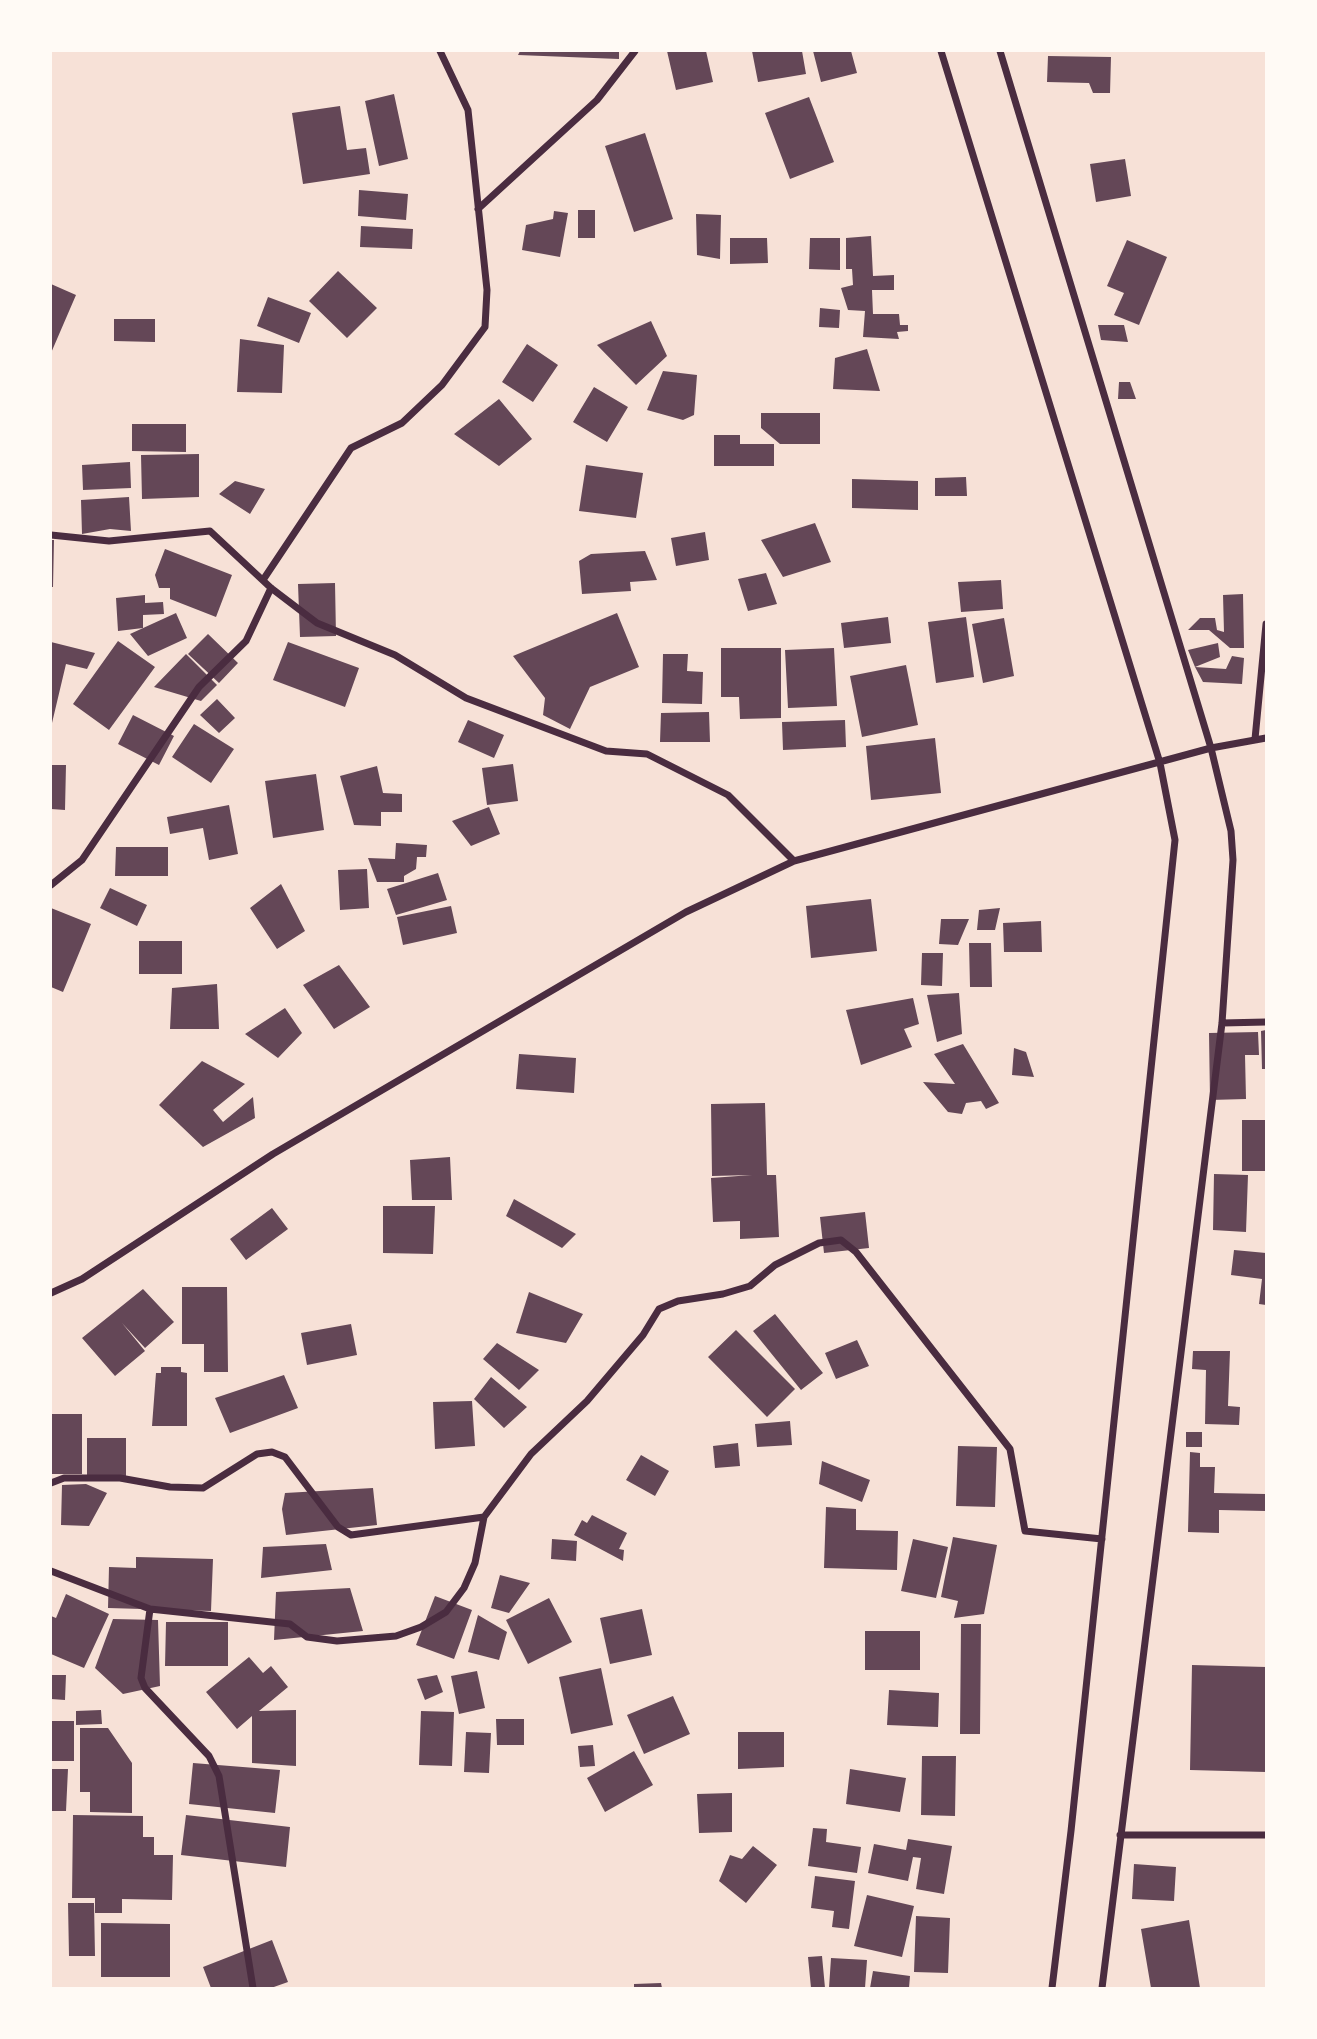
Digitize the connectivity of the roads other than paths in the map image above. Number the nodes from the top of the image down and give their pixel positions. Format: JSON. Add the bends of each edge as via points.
{"nodes":[{"id":1,"x":440,"y":51,"type":"edge"},
{"id":2,"x":635,"y":51,"type":"edge"},
{"id":3,"x":941,"y":51,"type":"edge"},
{"id":4,"x":1000,"y":51,"type":"edge"},
{"id":5,"x":478,"y":209,"type":"junction"},
{"id":6,"x":51,"y":535,"type":"edge"},
{"id":7,"x":263,"y":580,"type":"junction"},
{"id":8,"x":271,"y":589,"type":"junction"},
{"id":9,"x":1266,"y":624,"type":"edge"},
{"id":10,"x":1266,"y":738,"type":"edge"},
{"id":11,"x":1255,"y":739,"type":"junction"},
{"id":12,"x":1211,"y":748,"type":"junction"},
{"id":13,"x":1160,"y":763,"type":"junction"},
{"id":14,"x":794,"y":861,"type":"junction"},
{"id":15,"x":51,"y":886,"type":"edge"},
{"id":16,"x":1266,"y":1022,"type":"edge"},
{"id":17,"x":1222,"y":1023,"type":"junction"},
{"id":18,"x":51,"y":1293,"type":"edge"},
{"id":19,"x":51,"y":1483,"type":"edge"},
{"id":20,"x":484,"y":1517,"type":"junction"},
{"id":21,"x":1102,"y":1539,"type":"junction"},
{"id":22,"x":51,"y":1571,"type":"edge"},
{"id":23,"x":150,"y":1609,"type":"junction"},
{"id":24,"x":1120,"y":1835,"type":"junction"},
{"id":25,"x":1266,"y":1835,"type":"edge"},
{"id":26,"x":253,"y":1988,"type":"edge"},
{"id":27,"x":1052,"y":1988,"type":"edge"},
{"id":28,"x":1102,"y":1988,"type":"edge"}],
"edges":[{"from":1,"to":5,"type":"street","via":[[468,110]]},
{"from":2,"to":5,"type":"street","via":[[597,100]]},
{"from":3,"to":13,"type":"street"},
{"from":4,"to":12,"type":"street"},
{"from":5,"to":7,"type":"street","via":[[487,290],[485,327],[442,384],[402,423],[351,448]]},
{"from":6,"to":7,"type":"street","via":[[110,541],[210,531]]},
{"from":7,"to":8,"type":"street"},
{"from":8,"to":14,"type":"street","via":[[317,624],[395,655],[466,698],[606,751],[647,754],[716,789]]},
{"from":8,"to":15,"type":"street","via":[[246,641],[199,687],[82,860]]},
{"from":9,"to":11,"type":"street"},
{"from":10,"to":11,"type":"street"},
{"from":11,"to":12,"type":"street"},
{"from":12,"to":13,"type":"street"},
{"from":12,"to":17,"type":"street","via":[[1231,831],[1233,860]]},
{"from":13,"to":14,"type":"street"},
{"from":13,"to":21,"type":"street","via":[[1172,817],[1174,867]]},
{"from":14,"to":18,"type":"street","via":[[686,912],[274,1154],[82,1279]]},
{"from":16,"to":17,"type":"street"},
{"from":17,"to":24,"type":"street"},
{"from":19,"to":20,"type":"street","via":[[64,1478],[120,1478],[203,1488],[257,1454],[272,1451],[285,1457],[338,1527],[351,1535]]},
{"from":20,"to":21,"type":"street","via":[[531,1454],[587,1401],[659,1309],[750,1286],[775,1265],[819,1243],[841,1240],[856,1252],[1010,1450],[1025,1531]]},
{"from":20,"to":23,"type":"street","via":[[475,1563],[464,1588],[446,1612],[396,1636],[337,1641],[306,1637],[290,1624]]},
{"from":21,"to":27,"type":"street"},
{"from":22,"to":23,"type":"street"},
{"from":23,"to":26,"type":"street","via":[[141,1678],[145,1688],[209,1756],[219,1776]]},
{"from":24,"to":25,"type":"street"},
{"from":24,"to":28,"type":"street"}]}
